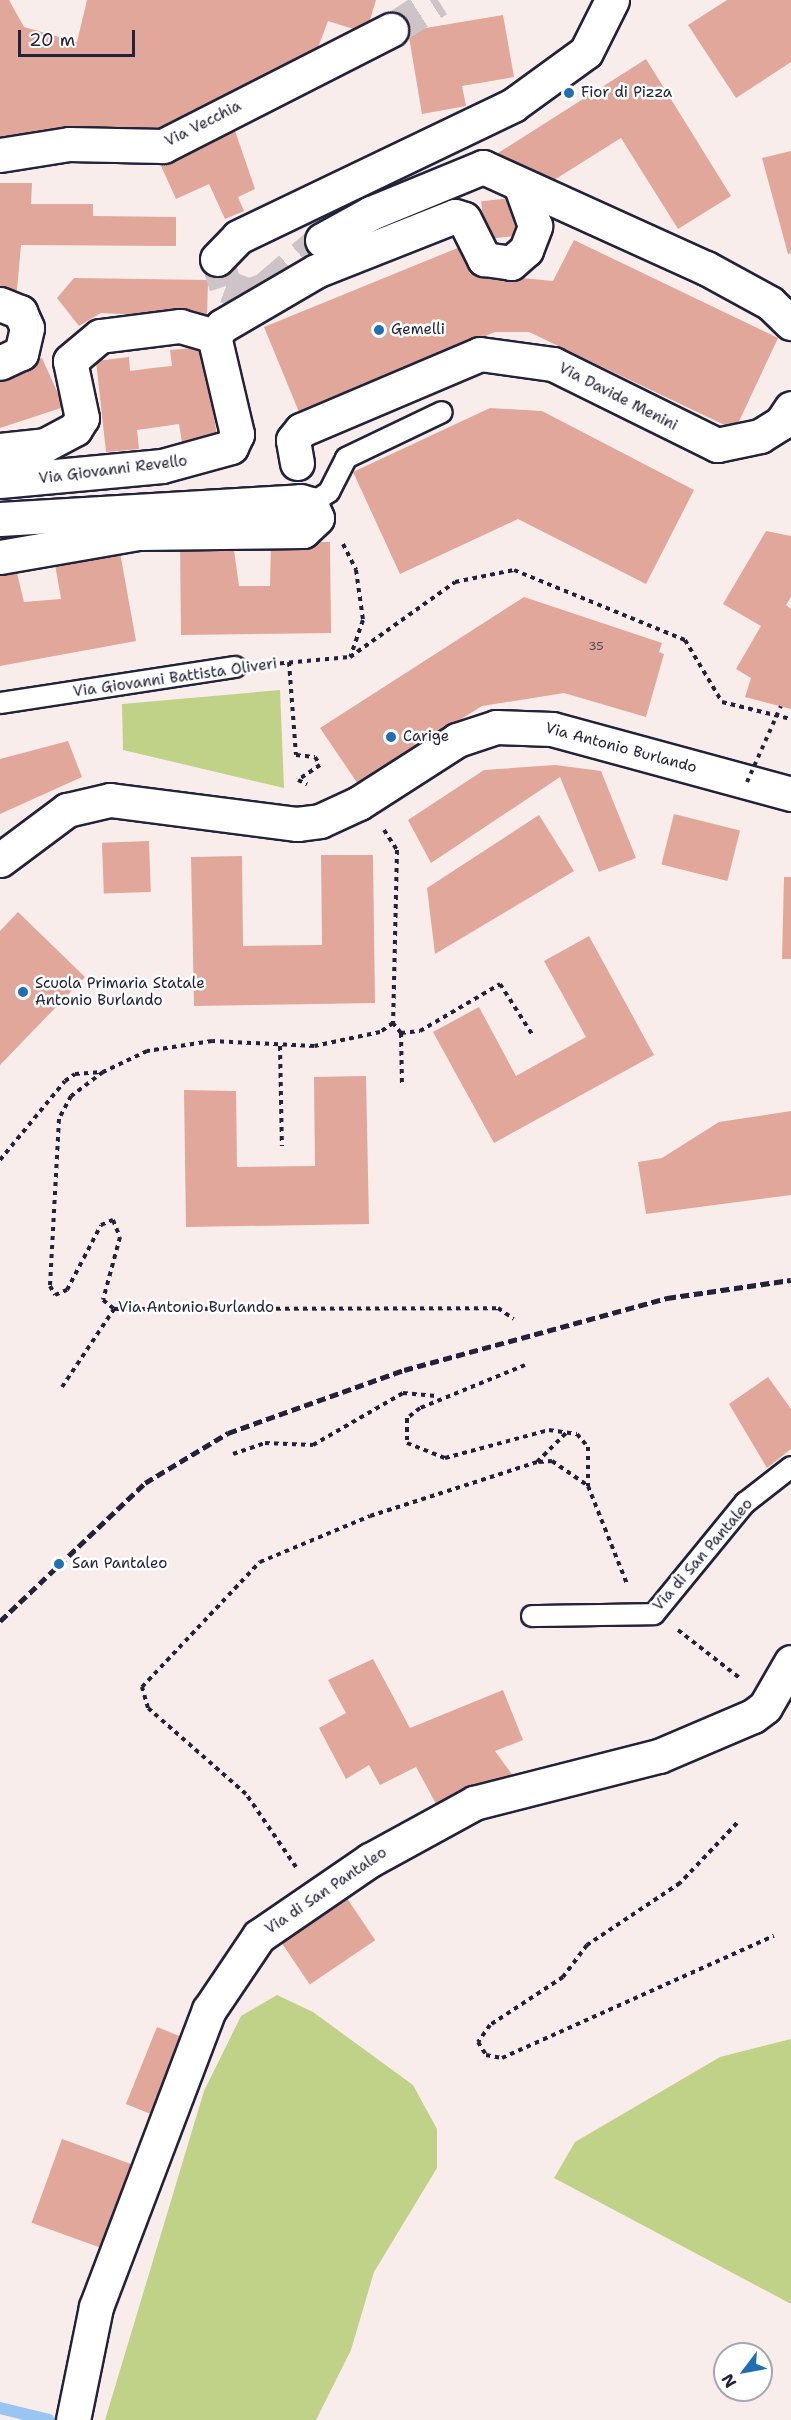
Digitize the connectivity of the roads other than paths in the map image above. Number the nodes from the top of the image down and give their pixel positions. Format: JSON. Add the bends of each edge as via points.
{"nodes":[{"id":1,"x":612,"y":0,"type":"edge"},
{"id":2,"x":391,"y":30,"type":"tunnel mouth"},
{"id":3,"x":0,"y":154,"type":"edge"},
{"id":4,"x":521,"y":187,"type":"junction"},
{"id":5,"x":322,"y":240,"type":"tunnel mouth"},
{"id":6,"x":217,"y":259,"type":"dead end"},
{"id":7,"x":0,"y":304,"type":"edge"},
{"id":8,"x":791,"y":323,"type":"edge"},
{"id":9,"x":214,"y":336,"type":"junction"},
{"id":10,"x":0,"y":363,"type":"edge"},
{"id":11,"x":791,"y":408,"type":"edge"},
{"id":12,"x":442,"y":411,"type":"dead end"},
{"id":13,"x":0,"y":450,"type":"edge"},
{"id":14,"x":297,"y":463,"type":"dead end"},
{"id":15,"x":0,"y":481,"type":"edge"},
{"id":16,"x":310,"y":517,"type":"junction"},
{"id":17,"x":0,"y":519,"type":"edge"},
{"id":18,"x":0,"y":557,"type":"edge"},
{"id":19,"x":235,"y":667,"type":"road end"},
{"id":20,"x":0,"y":703,"type":"edge"},
{"id":21,"x":791,"y":794,"type":"edge"},
{"id":22,"x":0,"y":860,"type":"edge"},
{"id":23,"x":791,"y":1467,"type":"edge"},
{"id":24,"x":532,"y":1616,"type":"dead end"},
{"id":25,"x":791,"y":1662,"type":"edge"},
{"id":26,"x":73,"y":2420,"type":"edge"}],
"edges":[{"from":1,"to":6,"type":"street","via":[[586,52],[513,105],[238,237]]},
{"from":2,"to":3,"type":"street","name":"Via Vecchia","via":[[163,146],[69,144]]},
{"from":4,"to":5,"type":"street","via":[[477,167]]},
{"from":4,"to":8,"type":"street","via":[[706,268],[770,303]]},
{"from":4,"to":9,"type":"street","via":[[535,226],[526,250],[511,263],[484,259],[464,219],[455,216],[316,270],[222,326]]},
{"from":7,"to":10,"type":"street","via":[[20,312],[27,328],[21,353]]},
{"from":9,"to":13,"type":"street","via":[[180,326],[100,336],[70,361],[82,418],[75,429],[45,445]]},
{"from":9,"to":15,"type":"street","name":"Via Giovanni Revello","via":[[237,434],[231,447],[162,466]]},
{"from":11,"to":14,"type":"street","name":"Via Davide Menini","via":[[781,423],[760,436],[717,445],[552,364],[480,354],[301,430],[293,440]]},
{"from":12,"to":16,"type":"lane","via":[[346,458],[329,492]]},
{"from":16,"to":17,"type":"street","via":[[193,505]]},
{"from":16,"to":18,"type":"street","via":[[138,533]]},
{"from":19,"to":20,"type":"lane","name":"Via Giovanni Battista Oliveri"},
{"from":21,"to":22,"type":"street","name":"Via Antonio Burlando","via":[[552,729],[496,728],[457,740],[359,803],[297,824],[110,800],[67,810]]},
{"from":23,"to":24,"type":"lane","name":"Via di San Pantaleo","via":[[745,1503],[654,1614]]},
{"from":25,"to":26,"type":"street","name":"Via di San Pantaleo","via":[[768,1702],[753,1716],[659,1756],[474,1803],[315,1896],[259,1936],[209,2010],[96,2307]]}]}
